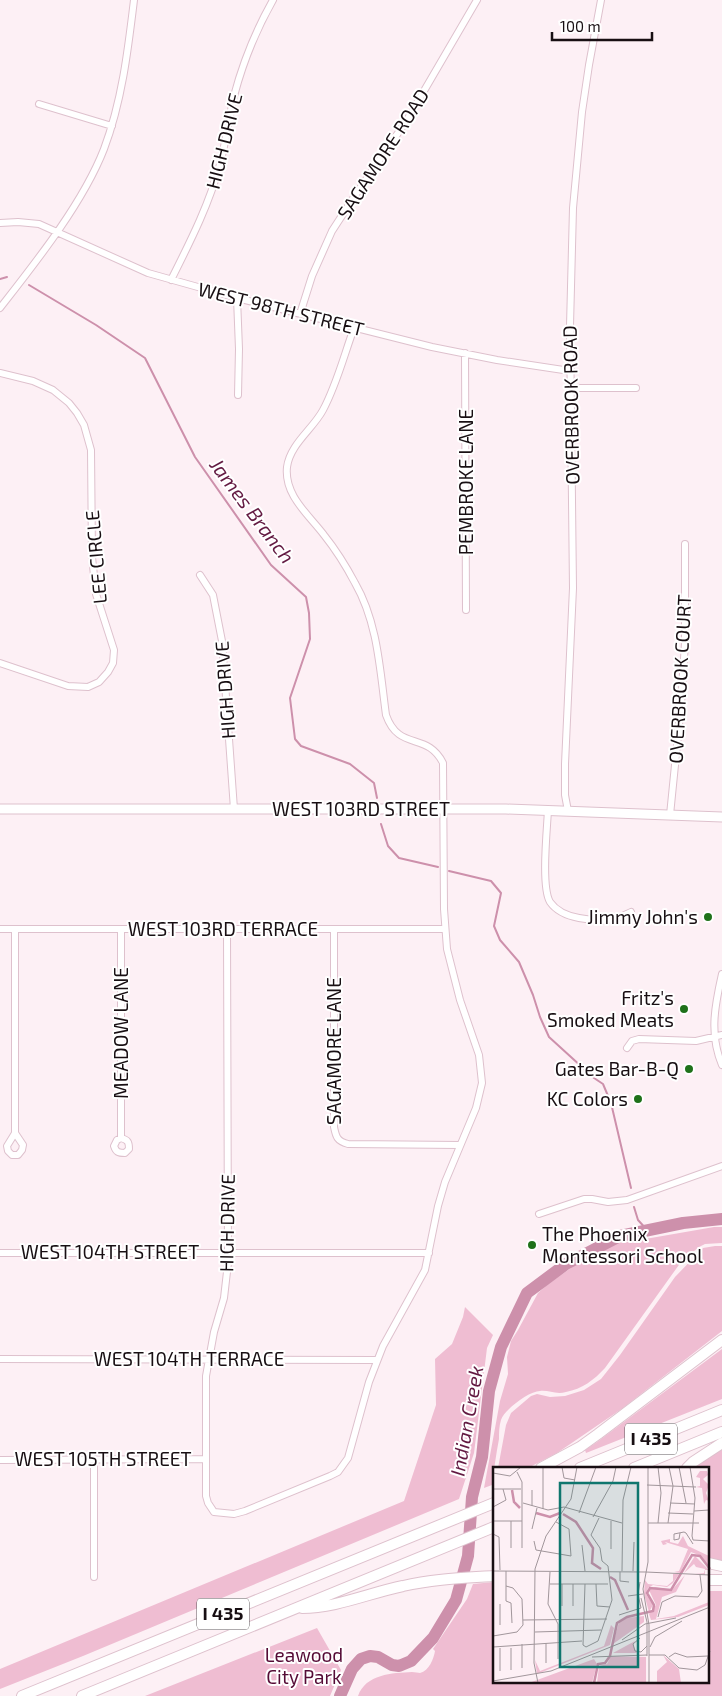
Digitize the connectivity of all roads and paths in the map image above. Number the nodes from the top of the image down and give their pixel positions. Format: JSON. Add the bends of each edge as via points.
{"nodes":[{"id":1,"x":134,"y":0,"type":"edge"},
{"id":2,"x":273,"y":0,"type":"edge"},
{"id":3,"x":477,"y":0,"type":"edge"},
{"id":4,"x":601,"y":0,"type":"edge"},
{"id":5,"x":39,"y":104,"type":"dead end"},
{"id":6,"x":112,"y":126,"type":"junction"},
{"id":7,"x":0,"y":223,"type":"edge"},
{"id":8,"x":57,"y":232,"type":"junction"},
{"id":9,"x":171,"y":280,"type":"junction"},
{"id":10,"x":237,"y":298,"type":"junction"},
{"id":11,"x":0,"y":308,"type":"edge"},
{"id":12,"x":300,"y":314,"type":"junction"},
{"id":13,"x":354,"y":328,"type":"junction"},
{"id":14,"x":464,"y":354,"type":"junction"},
{"id":15,"x":570,"y":371,"type":"junction"},
{"id":16,"x":0,"y":373,"type":"edge"},
{"id":17,"x":571,"y":388,"type":"junction"},
{"id":18,"x":636,"y":388,"type":"dead end"},
{"id":19,"x":238,"y":395,"type":"dead end"},
{"id":20,"x":685,"y":544,"type":"dead end"},
{"id":21,"x":200,"y":575,"type":"dead end"},
{"id":22,"x":466,"y":610,"type":"dead end"},
{"id":23,"x":0,"y":663,"type":"edge"},
{"id":24,"x":0,"y":809,"type":"edge"},
{"id":25,"x":234,"y":809,"type":"junction"},
{"id":26,"x":444,"y":809,"type":"junction"},
{"id":27,"x":548,"y":810,"type":"junction"},
{"id":28,"x":568,"y":811,"type":"junction"},
{"id":29,"x":670,"y":814,"type":"junction"},
{"id":30,"x":722,"y":817,"type":"edge"},
{"id":31,"x":631,"y":912,"type":"dead end"},
{"id":32,"x":0,"y":929,"type":"edge"},
{"id":33,"x":15,"y":929,"type":"junction"},
{"id":34,"x":121,"y":929,"type":"junction"},
{"id":35,"x":227,"y":929,"type":"junction"},
{"id":36,"x":334,"y":929,"type":"junction"},
{"id":37,"x":445,"y":929,"type":"junction"},
{"id":38,"x":722,"y":974,"type":"edge"},
{"id":39,"x":722,"y":1035,"type":"edge"},
{"id":40,"x":715,"y":1037,"type":"junction"},
{"id":41,"x":627,"y":1048,"type":"dead end"},
{"id":42,"x":722,"y":1065,"type":"edge"},
{"id":43,"x":15,"y":1134,"type":"dead end"},
{"id":44,"x":121,"y":1138,"type":"dead end"},
{"id":45,"x":460,"y":1145,"type":"junction"},
{"id":46,"x":722,"y":1166,"type":"edge"},
{"id":47,"x":539,"y":1214,"type":"dead end"},
{"id":48,"x":0,"y":1252,"type":"edge"},
{"id":49,"x":228,"y":1252,"type":"junction"},
{"id":50,"x":430,"y":1252,"type":"junction"},
{"id":51,"x":722,"y":1340,"type":"edge"},
{"id":52,"x":0,"y":1359,"type":"edge"},
{"id":53,"x":209,"y":1359,"type":"junction"},
{"id":54,"x":378,"y":1360,"type":"junction"},
{"id":55,"x":722,"y":1410,"type":"edge"},
{"id":56,"x":722,"y":1432,"type":"edge"},
{"id":57,"x":722,"y":1443,"type":"edge"},
{"id":58,"x":94,"y":1459,"type":"junction"},
{"id":59,"x":206,"y":1459,"type":"junction"},
{"id":60,"x":0,"y":1460,"type":"edge"},
{"id":61,"x":543,"y":1467,"type":"edge"},
{"id":62,"x":582,"y":1467,"type":"edge"},
{"id":63,"x":636,"y":1467,"type":"edge"},
{"id":64,"x":687,"y":1467,"type":"edge"},
{"id":65,"x":493,"y":1503,"type":"edge"},
{"id":66,"x":493,"y":1527,"type":"edge"},
{"id":67,"x":493,"y":1576,"type":"edge"},
{"id":68,"x":94,"y":1577,"type":"dead end"},
{"id":69,"x":296,"y":1608,"type":"junction"},
{"id":70,"x":22,"y":1696,"type":"edge"},
{"id":71,"x":82,"y":1696,"type":"edge"}],
"edges":[{"from":1,"to":6,"type":"street"},
{"from":2,"to":9,"type":"street","name":"HIGH DRIVE","via":[[252,40],[242,68],[211,194]]},
{"from":3,"to":12,"type":"street","name":"SAGAMORE ROAD","via":[[407,120],[332,231]]},
{"from":4,"to":15,"type":"street","name":"OVERBROOK ROAD","via":[[576,162],[570,266]]},
{"from":5,"to":6,"type":"street"},
{"from":6,"to":8,"type":"street","via":[[93,173]]},
{"from":7,"to":8,"type":"street","name":"WEST 98TH STREET","via":[[39,224]]},
{"from":8,"to":9,"type":"street","name":"WEST 98TH STREET"},
{"from":8,"to":11,"type":"street"},
{"from":9,"to":10,"type":"street","name":"WEST 98TH STREET"},
{"from":10,"to":12,"type":"street","name":"WEST 98TH STREET"},
{"from":10,"to":19,"type":"street"},
{"from":12,"to":13,"type":"street","name":"WEST 98TH STREET"},
{"from":13,"to":14,"type":"street","name":"WEST 98TH STREET"},
{"from":13,"to":26,"type":"street","via":[[330,396],[291,454],[288,481],[293,495],[338,555],[363,599],[374,632],[389,724],[398,735],[430,747],[443,763]]},
{"from":14,"to":15,"type":"street","name":"WEST 98TH STREET"},
{"from":14,"to":22,"type":"street","name":"PEMBROKE LANE"},
{"from":15,"to":17,"type":"street","name":"OVERBROOK ROAD"},
{"from":16,"to":23,"type":"street","name":"LEE CIRCLE","via":[[53,390],[78,413],[84,425],[91,450],[92,557],[96,594],[114,650],[113,663],[100,682],[77,688]]},
{"from":17,"to":18,"type":"street"},
{"from":17,"to":28,"type":"street","name":"OVERBROOK ROAD","via":[[572,597],[565,764]]},
{"from":20,"to":29,"type":"street","name":"OVERBROOK COURT","via":[[685,643]]},
{"from":21,"to":25,"type":"street","name":"HIGH DRIVE","via":[[213,595],[222,641]]},
{"from":24,"to":25,"type":"main road","name":"WEST 103RD STREET"},
{"from":25,"to":26,"type":"main road","name":"WEST 103RD STREET"},
{"from":26,"to":27,"type":"main road","name":"WEST 103RD STREET"},
{"from":26,"to":37,"type":"street"},
{"from":27,"to":28,"type":"main road","name":"WEST 103RD STREET"},
{"from":27,"to":31,"type":"street","via":[[545,886],[550,901],[569,916],[598,921],[618,919]]},
{"from":28,"to":29,"type":"main road","name":"WEST 103RD STREET"},
{"from":29,"to":30,"type":"main road","name":"WEST 103RD STREET"},
{"from":32,"to":33,"type":"street","name":"WEST 103RD TERRACE"},
{"from":33,"to":34,"type":"street","name":"WEST 103RD TERRACE"},
{"from":33,"to":43,"type":"street"},
{"from":34,"to":35,"type":"street","name":"WEST 103RD TERRACE"},
{"from":34,"to":44,"type":"street","name":"MEADOW LANE"},
{"from":35,"to":36,"type":"street","name":"WEST 103RD TERRACE"},
{"from":35,"to":49,"type":"street","name":"HIGH DRIVE"},
{"from":36,"to":37,"type":"street","name":"WEST 103RD TERRACE"},
{"from":36,"to":45,"type":"street","name":"SAGAMORE LANE","via":[[335,1136],[348,1144]]},
{"from":37,"to":45,"type":"street","via":[[451,968],[482,1070],[479,1096]]},
{"from":38,"to":40,"type":"street","via":[[714,1010]]},
{"from":39,"to":40,"type":"street"},
{"from":40,"to":41,"type":"street","via":[[696,1041],[639,1039],[632,1041]]},
{"from":40,"to":42,"type":"street"},
{"from":45,"to":50,"type":"street","via":[[438,1206]]},
{"from":46,"to":47,"type":"street","via":[[627,1200],[584,1199]]},
{"from":48,"to":49,"type":"street","name":"WEST 104TH STREET"},
{"from":49,"to":50,"type":"street","name":"WEST 104TH STREET"},
{"from":49,"to":53,"type":"street","name":"HIGH DRIVE","via":[[224,1298]]},
{"from":50,"to":54,"type":"street","via":[[423,1277]]},
{"from":51,"to":61,"type":"highway","via":[[580,1447]]},
{"from":52,"to":53,"type":"street","name":"WEST 104TH TERRACE"},
{"from":53,"to":54,"type":"street","name":"WEST 104TH TERRACE"},
{"from":53,"to":59,"type":"street","name":"HIGH DRIVE"},
{"from":54,"to":59,"type":"street","name":"HIGH DRIVE","via":[[348,1458],[338,1472],[234,1514],[214,1512],[208,1503]]},
{"from":55,"to":62,"type":"highway","number":"I 435"},
{"from":56,"to":63,"type":"highway","number":"I 435"},
{"from":57,"to":64,"type":"highway"},
{"from":58,"to":59,"type":"street","name":"WEST 105TH STREET"},
{"from":58,"to":60,"type":"street","name":"WEST 105TH STREET"},
{"from":58,"to":68,"type":"street"},
{"from":65,"to":70,"type":"highway","number":"I 435"},
{"from":66,"to":69,"type":"highway","number":"I 435"},
{"from":67,"to":69,"type":"highway","via":[[411,1584],[319,1608]]},
{"from":69,"to":71,"type":"highway","number":"I 435"}]}
